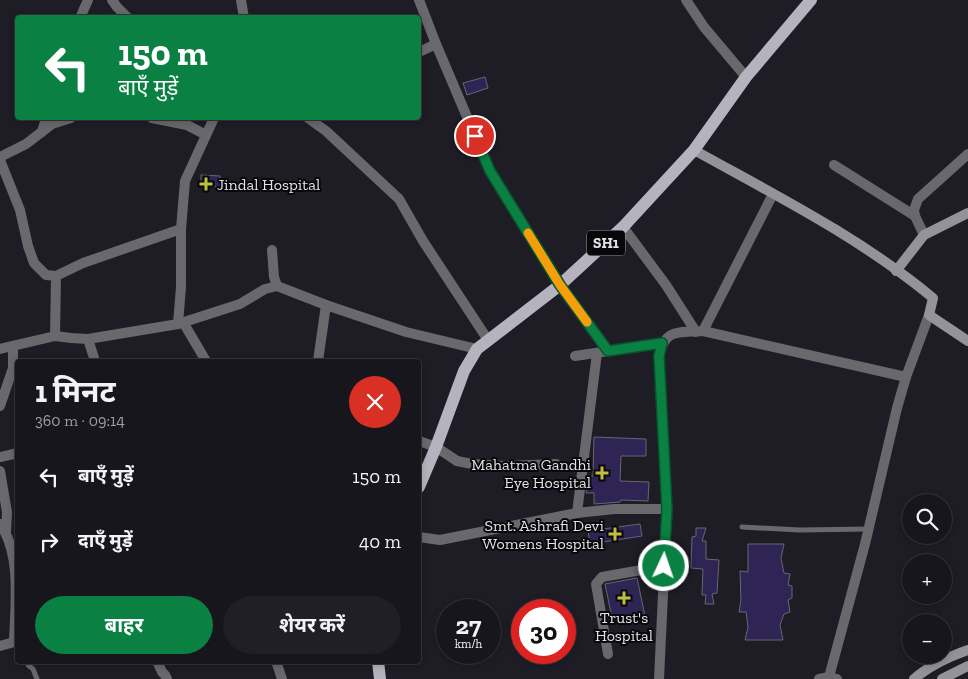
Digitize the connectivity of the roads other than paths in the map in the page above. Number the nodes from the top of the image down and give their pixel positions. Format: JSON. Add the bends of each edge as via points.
{"nodes":[{"id":1,"x":88,"y":0,"type":"edge"},
{"id":2,"x":112,"y":0,"type":"edge"},
{"id":3,"x":241,"y":0,"type":"edge"},
{"id":4,"x":419,"y":0,"type":"edge"},
{"id":5,"x":686,"y":0,"type":"edge"},
{"id":6,"x":810,"y":0,"type":"edge"},
{"id":7,"x":81,"y":15,"type":"edge"},
{"id":8,"x":125,"y":15,"type":"edge"},
{"id":9,"x":244,"y":15,"type":"edge"},
{"id":10,"x":436,"y":44,"type":"junction"},
{"id":11,"x":421,"y":51,"type":"edge"},
{"id":12,"x":746,"y":77,"type":"junction"},
{"id":13,"x":45,"y":120,"type":"edge"},
{"id":14,"x":65,"y":120,"type":"edge"},
{"id":15,"x":162,"y":120,"type":"edge"},
{"id":16,"x":213,"y":120,"type":"edge"},
{"id":17,"x":311,"y":120,"type":"edge"},
{"id":18,"x":42,"y":132,"type":"junction"},
{"id":19,"x":206,"y":135,"type":"junction"},
{"id":20,"x":694,"y":150,"type":"junction"},
{"id":21,"x":968,"y":154,"type":"edge"},
{"id":22,"x":0,"y":158,"type":"edge"},
{"id":23,"x":834,"y":165,"type":"dead end"},
{"id":24,"x":773,"y":194,"type":"junction"},
{"id":25,"x":968,"y":213,"type":"edge"},
{"id":26,"x":915,"y":216,"type":"junction"},
{"id":27,"x":623,"y":227,"type":"junction"},
{"id":28,"x":181,"y":229,"type":"junction"},
{"id":29,"x":924,"y":236,"type":"junction"},
{"id":30,"x":272,"y":250,"type":"dead end"},
{"id":31,"x":896,"y":271,"type":"junction"},
{"id":32,"x":56,"y":276,"type":"junction"},
{"id":33,"x":560,"y":285,"type":"junction"},
{"id":34,"x":277,"y":286,"type":"junction"},
{"id":35,"x":326,"y":305,"type":"junction"},
{"id":36,"x":929,"y":315,"type":"junction"},
{"id":37,"x":180,"y":323,"type":"junction"},
{"id":38,"x":699,"y":331,"type":"junction"},
{"id":39,"x":55,"y":336,"type":"junction"},
{"id":40,"x":88,"y":339,"type":"junction"},
{"id":41,"x":488,"y":340,"type":"junction"},
{"id":42,"x":968,"y":341,"type":"edge"},
{"id":43,"x":662,"y":343,"type":"junction"},
{"id":44,"x":13,"y":346,"type":"junction"},
{"id":45,"x":477,"y":349,"type":"junction"},
{"id":46,"x":0,"y":350,"type":"edge"},
{"id":47,"x":608,"y":351,"type":"junction"},
{"id":48,"x":597,"y":353,"type":"junction"},
{"id":49,"x":575,"y":356,"type":"dead end"},
{"id":50,"x":94,"y":359,"type":"edge"},
{"id":51,"x":205,"y":359,"type":"edge"},
{"id":52,"x":318,"y":359,"type":"edge"},
{"id":53,"x":906,"y":377,"type":"junction"},
{"id":54,"x":0,"y":406,"type":"edge"},
{"id":55,"x":421,"y":442,"type":"edge"},
{"id":56,"x":436,"y":447,"type":"junction"},
{"id":57,"x":15,"y":454,"type":"edge"},
{"id":58,"x":0,"y":457,"type":"edge"},
{"id":59,"x":556,"y":464,"type":"dead end"},
{"id":60,"x":0,"y":471,"type":"edge"},
{"id":61,"x":421,"y":482,"type":"edge"},
{"id":62,"x":667,"y":509,"type":"junction"},
{"id":63,"x":577,"y":513,"type":"junction"},
{"id":64,"x":742,"y":527,"type":"dead end"},
{"id":65,"x":3,"y":528,"type":"edge"},
{"id":66,"x":869,"y":529,"type":"junction"},
{"id":67,"x":421,"y":537,"type":"edge"},
{"id":68,"x":664,"y":566,"type":"junction"},
{"id":69,"x":15,"y":602,"type":"edge"},
{"id":70,"x":15,"y":642,"type":"edge"},
{"id":71,"x":0,"y":646,"type":"edge"},
{"id":72,"x":968,"y":650,"type":"edge"},
{"id":73,"x":608,"y":654,"type":"dead end"},
{"id":74,"x":28,"y":664,"type":"edge"},
{"id":75,"x":158,"y":664,"type":"edge"},
{"id":76,"x":277,"y":664,"type":"edge"},
{"id":77,"x":378,"y":664,"type":"edge"},
{"id":78,"x":968,"y":666,"type":"edge"},
{"id":79,"x":829,"y":678,"type":"edge"},
{"id":80,"x":37,"y":679,"type":"edge"},
{"id":81,"x":167,"y":679,"type":"edge"},
{"id":82,"x":282,"y":679,"type":"edge"},
{"id":83,"x":380,"y":679,"type":"edge"},
{"id":84,"x":659,"y":679,"type":"edge"},
{"id":85,"x":914,"y":679,"type":"edge"},
{"id":86,"x":942,"y":679,"type":"edge"}],
"edges":[{"from":1,"to":7,"type":"street"},
{"from":2,"to":8,"type":"street"},
{"from":3,"to":9,"type":"street"},
{"from":4,"to":10,"type":"street"},
{"from":5,"to":12,"type":"street"},
{"from":6,"to":12,"type":"main road","number":"SH1"},
{"from":10,"to":11,"type":"street"},
{"from":10,"to":33,"type":"street","via":[[490,171]]},
{"from":12,"to":20,"type":"main road","number":"SH1"},
{"from":13,"to":18,"type":"street"},
{"from":14,"to":18,"type":"street","via":[[52,124]]},
{"from":15,"to":19,"type":"street","via":[[187,125]]},
{"from":16,"to":19,"type":"street"},
{"from":17,"to":41,"type":"street","via":[[399,199]]},
{"from":18,"to":22,"type":"street"},
{"from":19,"to":28,"type":"street","via":[[185,181]]},
{"from":20,"to":24,"type":"street"},
{"from":20,"to":27,"type":"main road","number":"SH1"},
{"from":21,"to":26,"type":"street","via":[[918,199]]},
{"from":22,"to":32,"type":"street","via":[[20,210],[34,263],[46,275]]},
{"from":23,"to":26,"type":"street"},
{"from":24,"to":31,"type":"street","via":[[855,242]]},
{"from":24,"to":38,"type":"street"},
{"from":25,"to":29,"type":"street"},
{"from":26,"to":29,"type":"street"},
{"from":27,"to":33,"type":"main road","number":"SH1"},
{"from":27,"to":38,"type":"street"},
{"from":28,"to":32,"type":"street","via":[[83,263]]},
{"from":28,"to":37,"type":"street"},
{"from":29,"to":31,"type":"street"},
{"from":30,"to":34,"type":"street"},
{"from":31,"to":36,"type":"street","via":[[933,298]]},
{"from":32,"to":39,"type":"street"},
{"from":33,"to":41,"type":"main road","number":"SH1"},
{"from":33,"to":47,"type":"street"},
{"from":34,"to":35,"type":"street"},
{"from":34,"to":37,"type":"street","via":[[265,289],[240,304]]},
{"from":35,"to":45,"type":"street","via":[[406,332]]},
{"from":35,"to":52,"type":"street"},
{"from":36,"to":42,"type":"street"},
{"from":36,"to":53,"type":"street"},
{"from":37,"to":40,"type":"street"},
{"from":37,"to":51,"type":"street"},
{"from":38,"to":43,"type":"street","via":[[672,334]]},
{"from":38,"to":53,"type":"street"},
{"from":39,"to":40,"type":"street"},
{"from":39,"to":44,"type":"street"},
{"from":40,"to":50,"type":"street"},
{"from":41,"to":45,"type":"main road","number":"SH1"},
{"from":43,"to":47,"type":"street"},
{"from":43,"to":62,"type":"street","via":[[659,356]]},
{"from":44,"to":46,"type":"street"},
{"from":44,"to":54,"type":"street","via":[[13,368]]},
{"from":45,"to":56,"type":"main road","number":"SH1","via":[[464,370]]},
{"from":47,"to":48,"type":"street"},
{"from":48,"to":49,"type":"street"},
{"from":48,"to":63,"type":"street"},
{"from":53,"to":66,"type":"street"},
{"from":55,"to":56,"type":"street"},
{"from":56,"to":59,"type":"street","via":[[457,461],[472,464]]},
{"from":56,"to":61,"type":"main road","number":"SH1"},
{"from":57,"to":58,"type":"street"},
{"from":60,"to":65,"type":"street","via":[[7,512]]},
{"from":62,"to":63,"type":"street","via":[[614,508]]},
{"from":62,"to":68,"type":"street"},
{"from":63,"to":67,"type":"street","via":[[440,540]]},
{"from":64,"to":66,"type":"lane"},
{"from":65,"to":69,"type":"street","via":[[14,562]]},
{"from":66,"to":79,"type":"street"},
{"from":68,"to":73,"type":"street","via":[[602,577],[596,584]]},
{"from":68,"to":84,"type":"street"},
{"from":70,"to":71,"type":"street"},
{"from":72,"to":85,"type":"street","via":[[948,656]]},
{"from":74,"to":80,"type":"lane"},
{"from":75,"to":81,"type":"street"},
{"from":76,"to":82,"type":"street"},
{"from":77,"to":83,"type":"main road"},
{"from":78,"to":86,"type":"street"}]}
